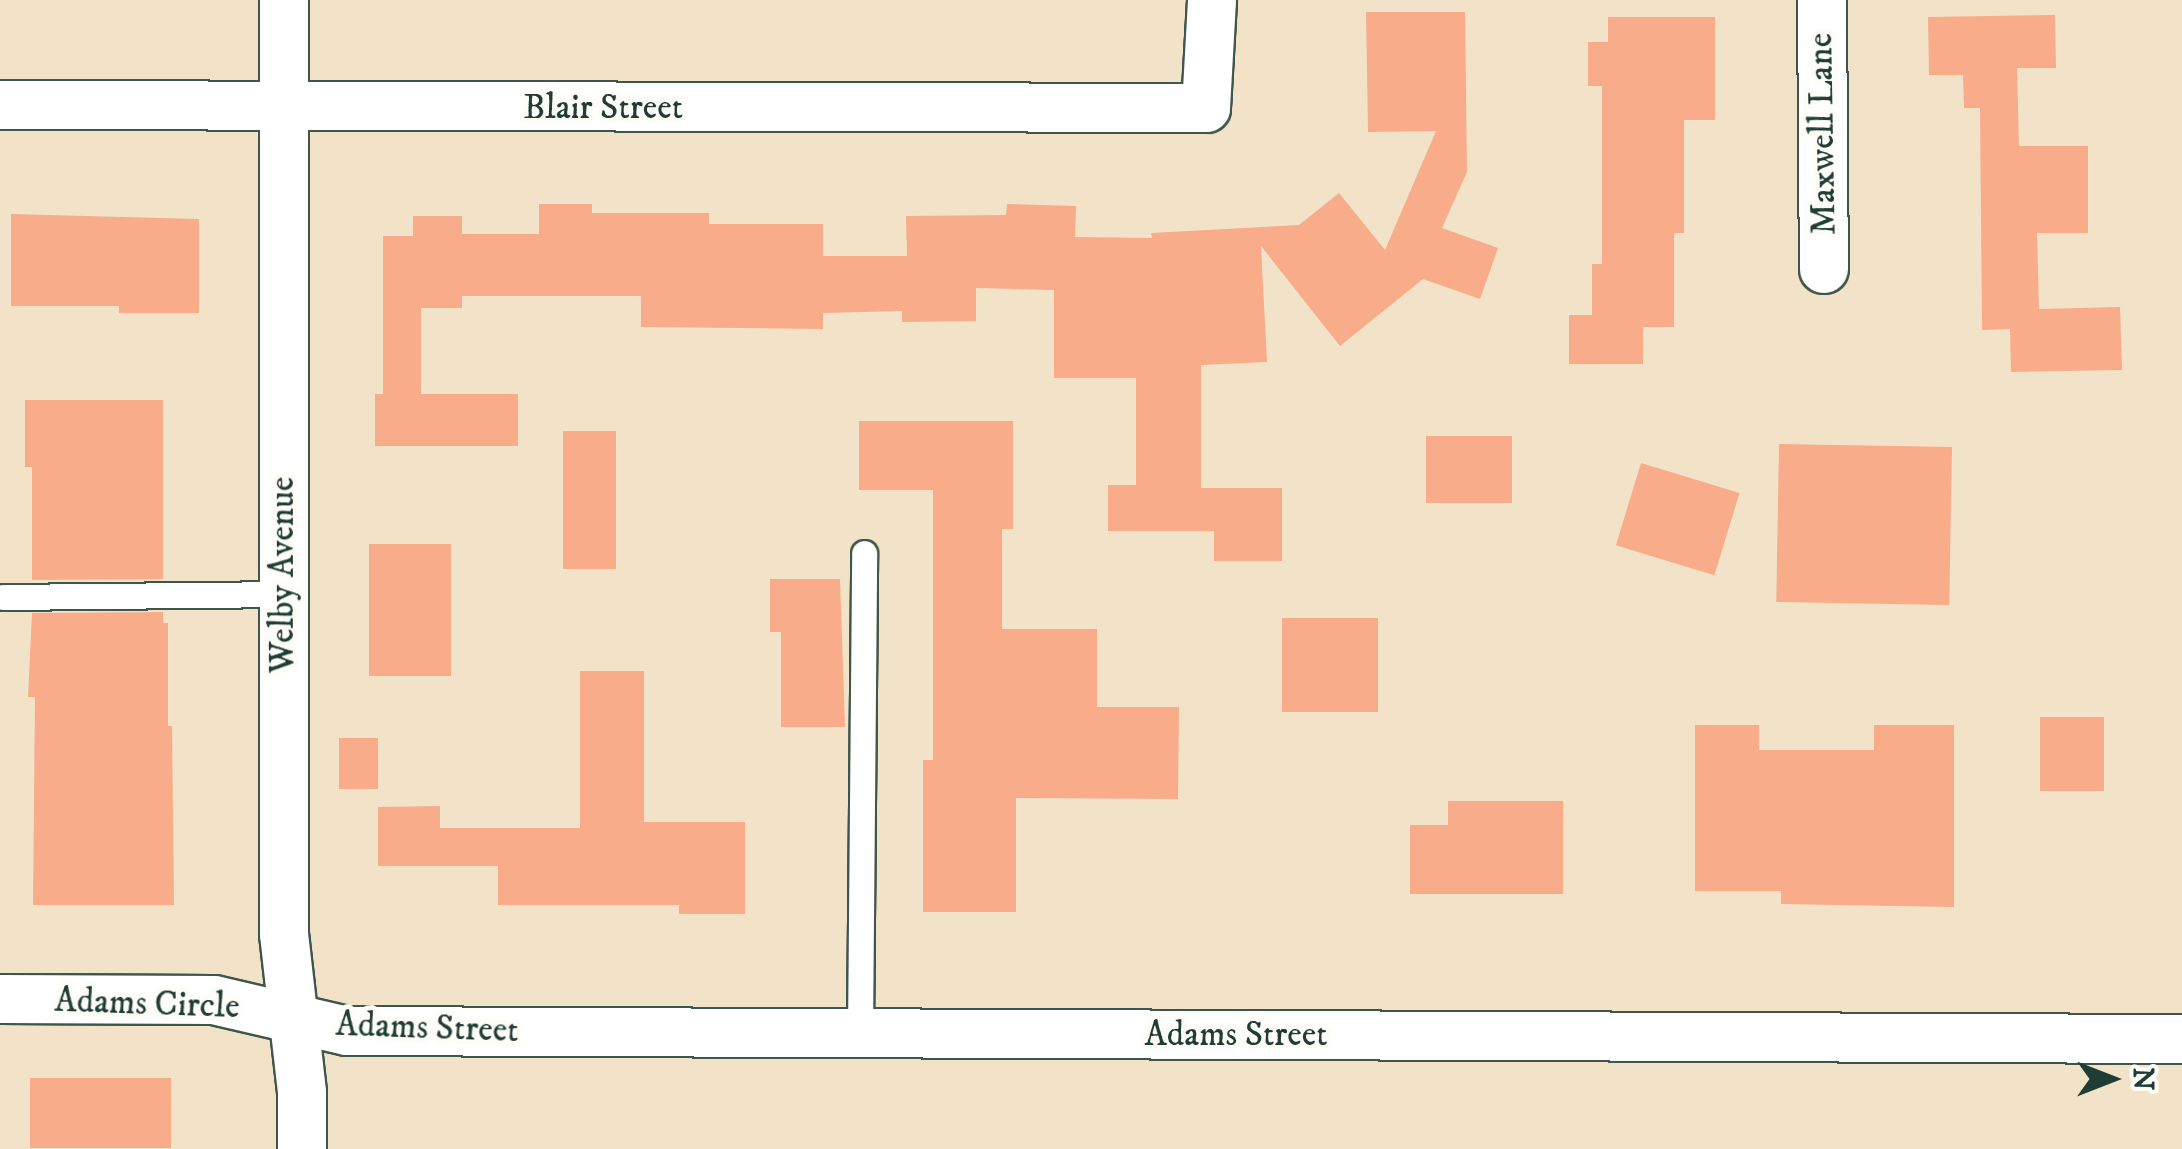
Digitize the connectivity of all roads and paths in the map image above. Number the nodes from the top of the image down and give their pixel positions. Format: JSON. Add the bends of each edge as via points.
{"nodes":[{"id":1,"x":284,"y":0,"type":"edge"},
{"id":2,"x":1212,"y":0,"type":"edge"},
{"id":3,"x":1822,"y":0,"type":"edge"},
{"id":4,"x":0,"y":105,"type":"edge"},
{"id":5,"x":284,"y":106,"type":"junction"},
{"id":6,"x":1824,"y":269,"type":"dead end"},
{"id":7,"x":864,"y":553,"type":"dead end"},
{"id":8,"x":283,"y":594,"type":"junction"},
{"id":9,"x":3,"y":597,"type":"dead end"},
{"id":10,"x":0,"y":999,"type":"edge"},
{"id":11,"x":292,"y":1016,"type":"junction"},
{"id":12,"x":860,"y":1034,"type":"junction"},
{"id":13,"x":2182,"y":1039,"type":"edge"},
{"id":14,"x":302,"y":1149,"type":"edge"}],
"edges":[{"from":1,"to":5,"type":"street","name":"Welby Avenue"},
{"from":2,"to":5,"type":"street","name":"Blair Street","via":[[1206,108]]},
{"from":3,"to":6,"type":"street","name":"Maxwell Lane"},
{"from":4,"to":5,"type":"street","name":"Blair Street"},
{"from":5,"to":8,"type":"street","name":"Welby Avenue"},
{"from":7,"to":12,"type":"lane"},
{"from":8,"to":9,"type":"lane"},
{"from":8,"to":11,"type":"street","name":"Welby Avenue","via":[[284,934]]},
{"from":10,"to":11,"type":"street","name":"Adams Circle","via":[[214,1000]]},
{"from":11,"to":12,"type":"street","name":"Adams Street","via":[[347,1031]]},
{"from":11,"to":14,"type":"street","name":"Welby Avenue"},
{"from":12,"to":13,"type":"street","name":"Adams Street"}]}
